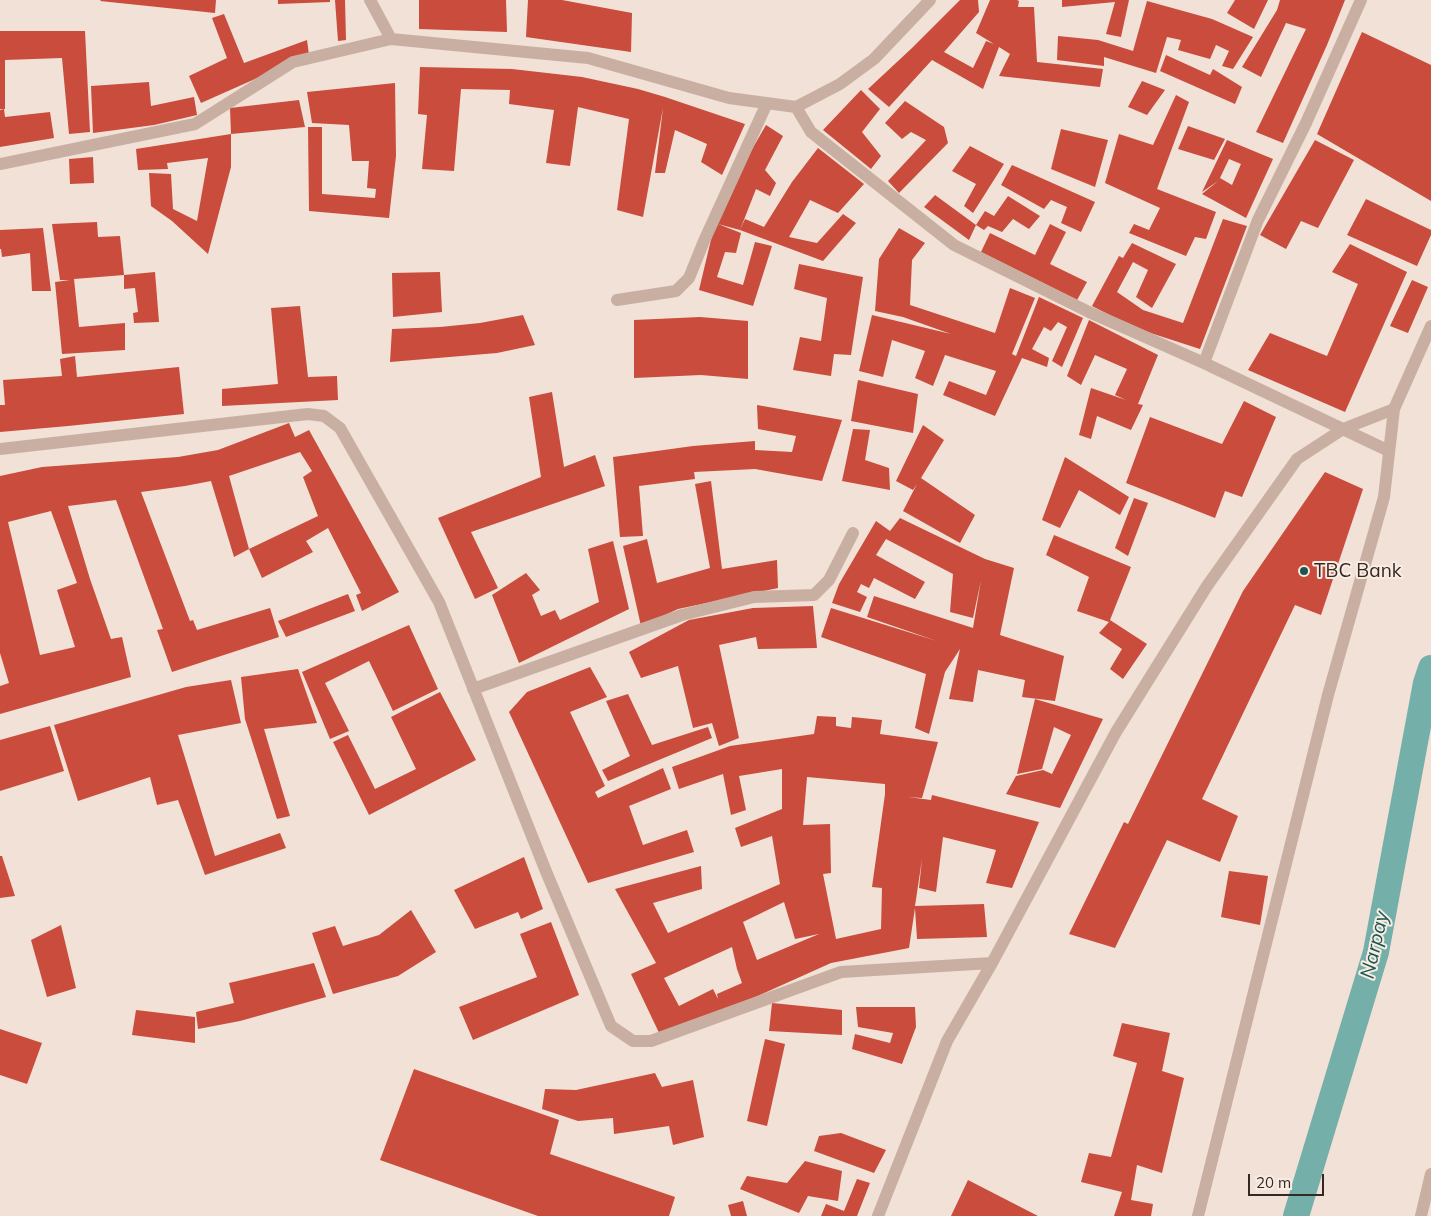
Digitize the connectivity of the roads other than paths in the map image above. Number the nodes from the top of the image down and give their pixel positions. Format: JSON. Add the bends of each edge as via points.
{"nodes":[{"id":1,"x":370,"y":0,"type":"edge"},
{"id":2,"x":930,"y":0,"type":"edge"},
{"id":3,"x":1361,"y":0,"type":"edge"},
{"id":4,"x":391,"y":39,"type":"junction"},
{"id":5,"x":767,"y":104,"type":"junction"},
{"id":6,"x":796,"y":107,"type":"junction"},
{"id":7,"x":0,"y":164,"type":"edge"},
{"id":8,"x":617,"y":300,"type":"dead end"},
{"id":9,"x":1431,"y":326,"type":"edge"},
{"id":10,"x":1204,"y":363,"type":"junction"},
{"id":11,"x":1394,"y":408,"type":"junction"},
{"id":12,"x":1343,"y":429,"type":"junction"},
{"id":13,"x":0,"y":449,"type":"edge"},
{"id":14,"x":1389,"y":451,"type":"junction"},
{"id":15,"x":853,"y":533,"type":"dead end"},
{"id":16,"x":474,"y":688,"type":"junction"},
{"id":17,"x":992,"y":963,"type":"junction"},
{"id":18,"x":1431,"y":1174,"type":"edge"},
{"id":19,"x":878,"y":1216,"type":"edge"},
{"id":20,"x":1198,"y":1216,"type":"edge"},
{"id":21,"x":1421,"y":1216,"type":"edge"}],
"edges":[{"from":1,"to":4,"type":"street"},
{"from":2,"to":6,"type":"street","via":[[874,59],[840,84]]},
{"from":3,"to":10,"type":"street","via":[[1306,124],[1258,220]]},
{"from":4,"to":5,"type":"street","via":[[588,58],[729,98]]},
{"from":4,"to":7,"type":"street","via":[[293,62],[195,124]]},
{"from":5,"to":6,"type":"street"},
{"from":5,"to":8,"type":"street","via":[[689,278],[676,291]]},
{"from":6,"to":10,"type":"street","via":[[811,132],[954,245],[1089,312]]},
{"from":9,"to":11,"type":"street"},
{"from":10,"to":12,"type":"street"},
{"from":11,"to":12,"type":"street"},
{"from":11,"to":14,"type":"street"},
{"from":12,"to":14,"type":"street"},
{"from":12,"to":17,"type":"street","via":[[1297,459],[1208,586],[1116,732]]},
{"from":13,"to":16,"type":"street","via":[[271,417],[324,416],[340,428],[439,602]]},
{"from":14,"to":20,"type":"street","via":[[1384,497],[1328,695]]},
{"from":15,"to":16,"type":"street","via":[[829,580],[814,595],[754,597],[682,614]]},
{"from":16,"to":17,"type":"street","via":[[611,1026],[633,1041],[651,1041],[841,972]]},
{"from":17,"to":19,"type":"street","via":[[947,1041]]},
{"from":18,"to":21,"type":"street"}]}
